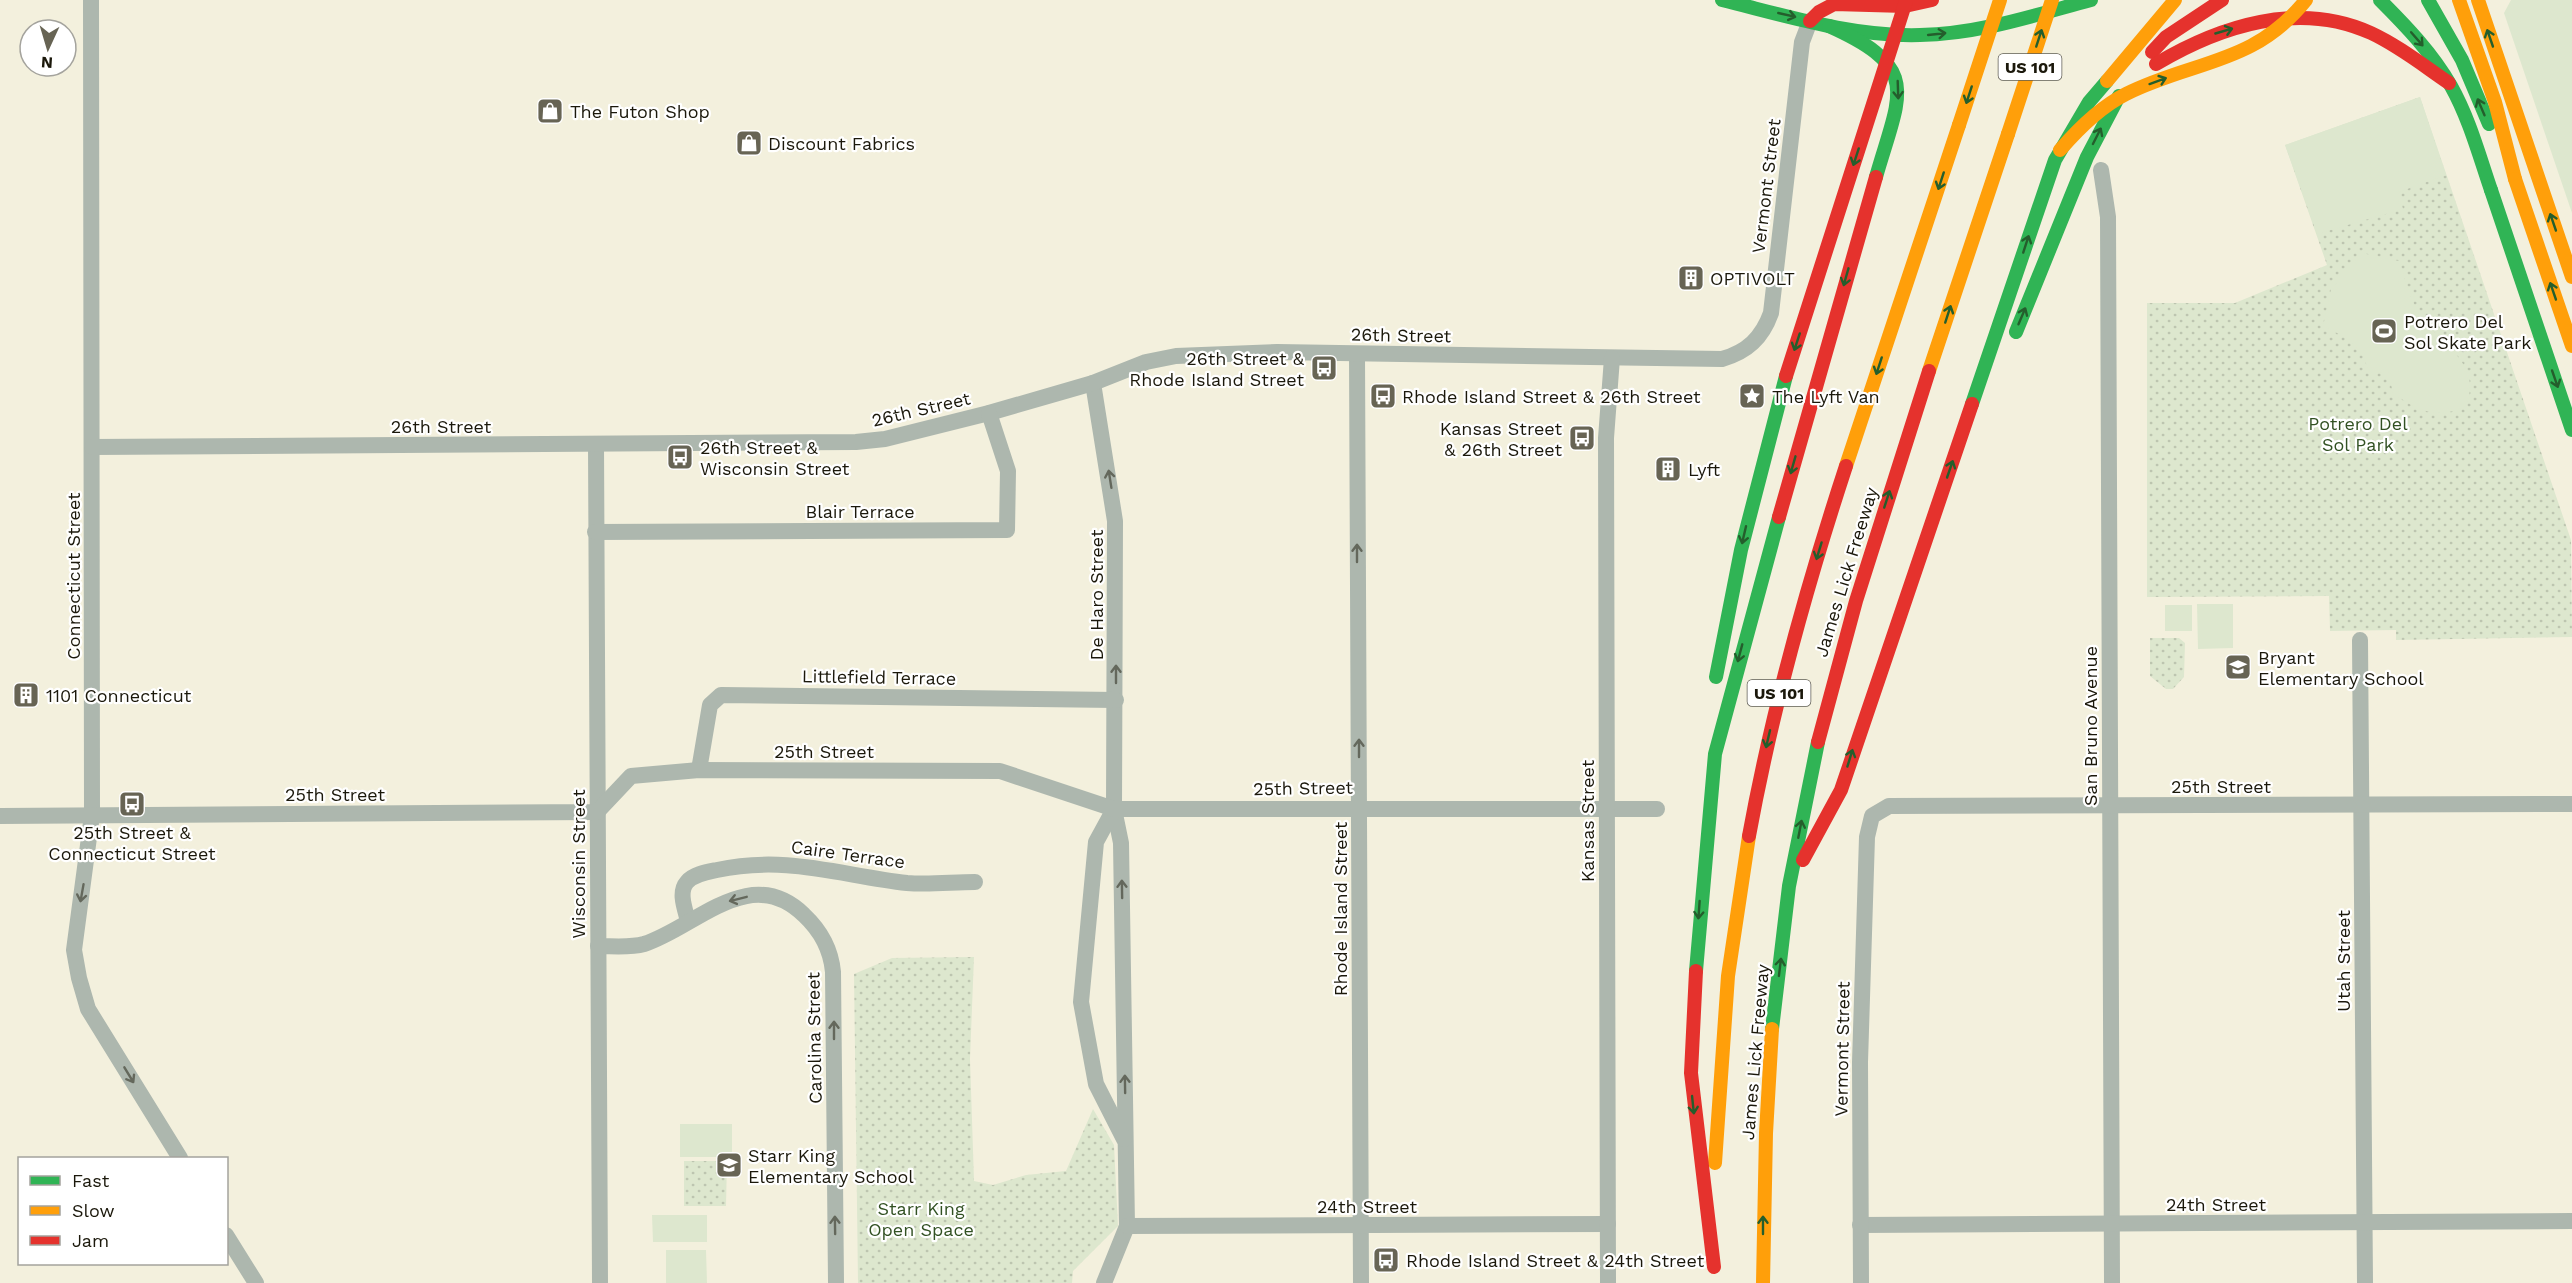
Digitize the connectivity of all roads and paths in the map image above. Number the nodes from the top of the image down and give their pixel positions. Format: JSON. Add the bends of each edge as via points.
{"nodes":[{"id":1,"x":92,"y":0,"type":"edge"},
{"id":2,"x":1722,"y":0,"type":"edge"},
{"id":3,"x":1906,"y":0,"type":"edge"},
{"id":4,"x":1932,"y":0,"type":"edge"},
{"id":5,"x":2000,"y":0,"type":"edge"},
{"id":6,"x":2052,"y":0,"type":"edge"},
{"id":7,"x":2091,"y":0,"type":"edge"},
{"id":8,"x":2175,"y":0,"type":"edge"},
{"id":9,"x":2222,"y":0,"type":"edge"},
{"id":10,"x":2306,"y":0,"type":"edge"},
{"id":11,"x":2380,"y":0,"type":"edge"},
{"id":12,"x":2428,"y":0,"type":"edge"},
{"id":13,"x":2459,"y":0,"type":"edge"},
{"id":14,"x":2478,"y":0,"type":"edge"},
{"id":15,"x":1810,"y":21,"type":"junction"},
{"id":16,"x":1829,"y":26,"type":"junction"},
{"id":17,"x":2449,"y":83,"type":"junction"},
{"id":18,"x":2121,"y":93,"type":"junction"},
{"id":19,"x":2060,"y":150,"type":"junction"},
{"id":20,"x":2101,"y":170,"type":"dead end"},
{"id":21,"x":2515,"y":179,"type":"junction"},
{"id":22,"x":2572,"y":278,"type":"edge"},
{"id":23,"x":2011,"y":343,"type":"dead end"},
{"id":24,"x":2572,"y":346,"type":"edge"},
{"id":25,"x":1747,"y":349,"type":"joint"},
{"id":26,"x":1357,"y":354,"type":"junction"},
{"id":27,"x":1612,"y":358,"type":"junction"},
{"id":28,"x":1094,"y":382,"type":"junction"},
{"id":29,"x":1986,"y":407,"type":"dead end"},
{"id":30,"x":989,"y":413,"type":"junction"},
{"id":31,"x":2572,"y":430,"type":"edge"},
{"id":32,"x":596,"y":445,"type":"junction"},
{"id":33,"x":92,"y":447,"type":"junction"},
{"id":34,"x":595,"y":532,"type":"junction"},
{"id":35,"x":2360,"y":640,"type":"dead end"},
{"id":36,"x":1882,"y":663,"type":"junction"},
{"id":37,"x":1116,"y":700,"type":"junction"},
{"id":38,"x":699,"y":770,"type":"junction"},
{"id":39,"x":2361,"y":804,"type":"junction"},
{"id":40,"x":2572,"y":804,"type":"edge"},
{"id":41,"x":2110,"y":805,"type":"junction"},
{"id":42,"x":1359,"y":807,"type":"junction"},
{"id":43,"x":1114,"y":809,"type":"junction"},
{"id":44,"x":1606,"y":809,"type":"junction"},
{"id":45,"x":1657,"y":809,"type":"dead end"},
{"id":46,"x":597,"y":812,"type":"junction"},
{"id":47,"x":92,"y":815,"type":"junction"},
{"id":48,"x":0,"y":816,"type":"edge"},
{"id":49,"x":1872,"y":816,"type":"joint"},
{"id":50,"x":1704,"y":852,"type":"junction"},
{"id":51,"x":975,"y":882,"type":"dead end"},
{"id":52,"x":1789,"y":886,"type":"junction"},
{"id":53,"x":688,"y":921,"type":"junction"},
{"id":54,"x":598,"y":946,"type":"junction"},
{"id":55,"x":1126,"y":1143,"type":"junction"},
{"id":56,"x":179,"y":1157,"type":"edge"},
{"id":57,"x":2572,"y":1221,"type":"edge"},
{"id":58,"x":2364,"y":1222,"type":"junction"},
{"id":59,"x":1608,"y":1224,"type":"junction"},
{"id":60,"x":2112,"y":1224,"type":"junction"},
{"id":61,"x":1860,"y":1225,"type":"junction"},
{"id":62,"x":1127,"y":1226,"type":"junction"},
{"id":63,"x":1361,"y":1226,"type":"junction"},
{"id":64,"x":228,"y":1238,"type":"edge"},
{"id":65,"x":1714,"y":1267,"type":"junction"},
{"id":66,"x":256,"y":1283,"type":"edge"},
{"id":67,"x":600,"y":1283,"type":"edge"},
{"id":68,"x":836,"y":1283,"type":"edge"},
{"id":69,"x":1104,"y":1283,"type":"edge"},
{"id":70,"x":1361,"y":1283,"type":"edge"},
{"id":71,"x":1608,"y":1283,"type":"edge"},
{"id":72,"x":1714,"y":1283,"type":"edge"},
{"id":73,"x":1763,"y":1283,"type":"edge"},
{"id":74,"x":1861,"y":1283,"type":"edge"},
{"id":75,"x":2112,"y":1283,"type":"edge"},
{"id":76,"x":2365,"y":1283,"type":"edge"}],
"edges":[{"from":1,"to":33,"type":"street","name":"Connecticut Street"},
{"from":2,"to":15,"type":"main road","one_way":true},
{"from":3,"to":50,"type":"main road","one_way":true,"bridge":true,"via":[[1786,376],[1741,550],[1717,663],[1708,749]]},
{"from":4,"to":15,"type":"main road","via":[[1905,6],[1834,4]]},
{"from":5,"to":65,"type":"main road","name":"James Lick Freeway","number":"US 101","one_way":true,"bridge":true,"via":[[1809,584],[1765,751],[1742,878],[1725,1008],[1715,1137]]},
{"from":52,"to":6,"type":"main road","name":"James Lick Freeway","number":"US 101","one_way":true,"bridge":true,"via":[[1822,721],[1848,622]]},
{"from":16,"to":7,"type":"main road","one_way":true,"via":[[1892,35],[1934,34],[1987,26]]},
{"from":8,"to":19,"type":"main road","bridge":true,"via":[[2090,102]]},
{"from":9,"to":18,"type":"main road","via":[[2166,37]]},
{"from":19,"to":10,"type":"main road","one_way":true,"bridge":true,"via":[[2086,122],[2123,96],[2267,40],[2292,20]]},
{"from":11,"to":17,"type":"main road","one_way":true,"via":[[2417,38]]},
{"from":21,"to":12,"type":"main road","one_way":true,"via":[[2462,60]]},
{"from":13,"to":21,"type":"main road","via":[[2495,102]]},
{"from":22,"to":14,"type":"main road","one_way":true},
{"from":15,"to":16,"type":"main road"},
{"from":15,"to":25,"type":"street","name":"Vermont Street","via":[[1802,42],[1771,314],[1766,328]]},
{"from":16,"to":50,"type":"main road","one_way":true,"via":[[1886,57],[1897,78],[1899,97],[1739,656],[1715,754]]},
{"from":18,"to":17,"type":"main road","one_way":true,"via":[[2177,50],[2211,35],[2310,16],[2362,28]]},
{"from":17,"to":31,"type":"main road","one_way":true,"via":[[2491,190]]},
{"from":23,"to":18,"type":"main road","one_way":true,"via":[[2087,157]]},
{"from":36,"to":19,"type":"main road","one_way":true},
{"from":20,"to":41,"type":"street","name":"San Bruno Avenue","via":[[2108,217]]},
{"from":24,"to":21,"type":"main road","one_way":true},
{"from":25,"to":27,"type":"street","name":"26th Street","via":[[1708,361]]},
{"from":26,"to":27,"type":"street","name":"26th Street"},
{"from":26,"to":28,"type":"street","name":"26th Street","via":[[1176,356],[1146,362]]},
{"from":42,"to":26,"type":"street","name":"Rhode Island Street","one_way":true},
{"from":27,"to":44,"type":"street","name":"Kansas Street","via":[[1606,438]]},
{"from":28,"to":30,"type":"street","name":"26th Street"},
{"from":37,"to":28,"type":"street","name":"De Haro Street","one_way":true,"via":[[1115,520]]},
{"from":29,"to":36,"type":"main road"},
{"from":30,"to":32,"type":"street","name":"26th Street","via":[[885,440]]},
{"from":30,"to":34,"type":"street","name":"Blair Terrace","via":[[1008,471],[1007,530]]},
{"from":32,"to":33,"type":"street","name":"26th Street"},
{"from":32,"to":34,"type":"street","name":"Wisconsin Street"},
{"from":33,"to":47,"type":"street","name":"Connecticut Street"},
{"from":34,"to":46,"type":"street","name":"Wisconsin Street"},
{"from":35,"to":39,"type":"street","name":"Utah Street"},
{"from":52,"to":36,"type":"main road","one_way":true,"via":[[1841,790]]},
{"from":37,"to":38,"type":"street","name":"Littlefield Terrace","via":[[721,695],[710,705]]},
{"from":37,"to":43,"type":"street","name":"De Haro Street"},
{"from":38,"to":43,"type":"street","name":"25th Street","via":[[1000,771]]},
{"from":38,"to":46,"type":"street","name":"25th Street","via":[[632,776]]},
{"from":39,"to":40,"type":"street","name":"25th Street"},
{"from":39,"to":41,"type":"street","name":"25th Street"},
{"from":39,"to":58,"type":"street","name":"Utah Street"},
{"from":41,"to":49,"type":"street","name":"25th Street","via":[[1889,806]]},
{"from":41,"to":60,"type":"street","name":"San Bruno Avenue"},
{"from":42,"to":43,"type":"street","name":"25th Street"},
{"from":42,"to":44,"type":"street","name":"25th Street"},
{"from":42,"to":63,"type":"street","name":"Rhode Island Street"},
{"from":55,"to":43,"type":"street","name":"De Haro Street","one_way":true,"via":[[1121,843]]},
{"from":43,"to":55,"type":"street","name":"De Haro Street","via":[[1096,842],[1081,1002],[1096,1084]]},
{"from":44,"to":45,"type":"street","name":"25th Street"},
{"from":44,"to":59,"type":"street","name":"Kansas Street"},
{"from":46,"to":47,"type":"street","name":"25th Street"},
{"from":46,"to":54,"type":"street","name":"Wisconsin Street"},
{"from":47,"to":48,"type":"street","name":"25th Street"},
{"from":47,"to":56,"type":"street","name":"Connecticut Street","one_way":true,"via":[[77,918],[78,978],[88,1009]]},
{"from":49,"to":61,"type":"street","name":"Vermont Street","via":[[1867,837],[1860,1062]]},
{"from":50,"to":65,"type":"main road","one_way":true,"via":[[1691,1073]]},
{"from":51,"to":53,"type":"street","name":"Caire Terrace","via":[[909,883],[828,868],[769,864],[728,868],[700,874],[687,882],[682,894]]},
{"from":73,"to":52,"type":"main road","name":"James Lick Freeway","number":"US 101","one_way":true,"via":[[1766,1119]]},
{"from":53,"to":54,"type":"street","name":"Carolina Street","via":[[643,944]]},
{"from":68,"to":53,"type":"street","name":"Carolina Street","one_way":true,"via":[[833,972],[828,950],[810,921],[778,899],[734,899]]},
{"from":54,"to":67,"type":"street","name":"Wisconsin Street"},
{"from":55,"to":62,"type":"street","name":"De Haro Street"},
{"from":57,"to":58,"type":"street","name":"24th Street"},
{"from":58,"to":60,"type":"street","name":"24th Street"},
{"from":58,"to":76,"type":"street","name":"Utah Street"},
{"from":59,"to":63,"type":"street","name":"24th Street"},
{"from":59,"to":71,"type":"street","name":"Kansas Street"},
{"from":60,"to":61,"type":"street","name":"24th Street"},
{"from":60,"to":75,"type":"street","name":"San Bruno Avenue"},
{"from":61,"to":74,"type":"street","name":"Vermont Street"},
{"from":62,"to":63,"type":"street","name":"24th Street"},
{"from":62,"to":69,"type":"street","name":"De Haro Street"},
{"from":63,"to":70,"type":"street","name":"Rhode Island Street"},
{"from":64,"to":66,"type":"street"},
{"from":65,"to":72,"type":"main road","name":"James Lick Freeway","number":"US 101"}]}
